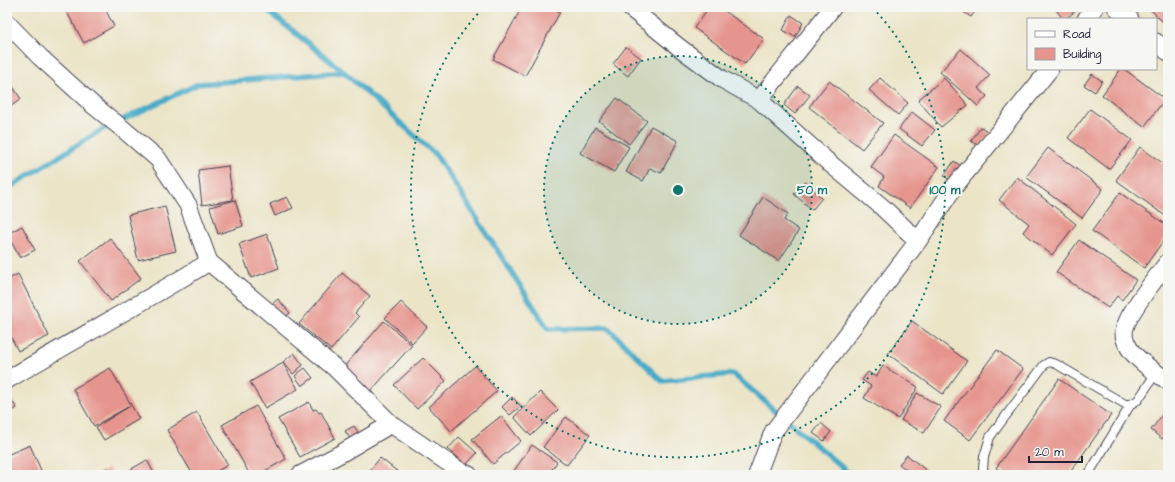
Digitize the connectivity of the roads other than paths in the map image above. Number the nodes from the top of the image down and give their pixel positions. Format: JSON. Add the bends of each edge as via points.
{"nodes":[{"id":1,"x":629,"y":7,"type":"edge"},
{"id":2,"x":833,"y":7,"type":"edge"},
{"id":3,"x":1095,"y":7,"type":"edge"},
{"id":4,"x":1116,"y":7,"type":"edge"},
{"id":5,"x":1087,"y":18,"type":"edge"},
{"id":6,"x":1129,"y":18,"type":"edge"},
{"id":7,"x":7,"y":22,"type":"edge"},
{"id":8,"x":1157,"y":43,"type":"edge"},
{"id":9,"x":1168,"y":52,"type":"edge"},
{"id":10,"x":1049,"y":70,"type":"edge"},
{"id":11,"x":759,"y":100,"type":"junction"},
{"id":12,"x":918,"y":241,"type":"junction"},
{"id":13,"x":209,"y":262,"type":"junction"},
{"id":14,"x":1168,"y":262,"type":"edge"},
{"id":15,"x":1162,"y":377,"type":"edge"},
{"id":16,"x":7,"y":380,"type":"edge"},
{"id":17,"x":1131,"y":404,"type":"junction"},
{"id":18,"x":390,"y":424,"type":"junction"},
{"id":19,"x":300,"y":475,"type":"edge"},
{"id":20,"x":469,"y":475,"type":"edge"},
{"id":21,"x":757,"y":475,"type":"edge"},
{"id":22,"x":986,"y":475,"type":"edge"},
{"id":23,"x":1088,"y":475,"type":"edge"}],
"edges":[{"from":1,"to":11,"type":"street","via":[[722,79]]},
{"from":2,"to":11,"type":"street"},
{"from":3,"to":5,"type":"street"},
{"from":4,"to":6,"type":"street"},
{"from":7,"to":13,"type":"street","via":[[40,57],[158,159],[188,205]]},
{"from":8,"to":9,"type":"street"},
{"from":10,"to":12,"type":"street","via":[[954,187]]},
{"from":11,"to":12,"type":"street"},
{"from":12,"to":21,"type":"street","via":[[773,432]]},
{"from":13,"to":16,"type":"street"},
{"from":13,"to":18,"type":"street","via":[[335,368]]},
{"from":14,"to":15,"type":"street","via":[[1133,311],[1124,334],[1127,345],[1134,354]]},
{"from":15,"to":17,"type":"lane"},
{"from":17,"to":22,"type":"lane","via":[[1125,404],[1049,362],[1044,365],[990,437],[984,457],[983,469]]},
{"from":17,"to":23,"type":"lane"},
{"from":18,"to":19,"type":"street"},
{"from":18,"to":20,"type":"street"}]}
